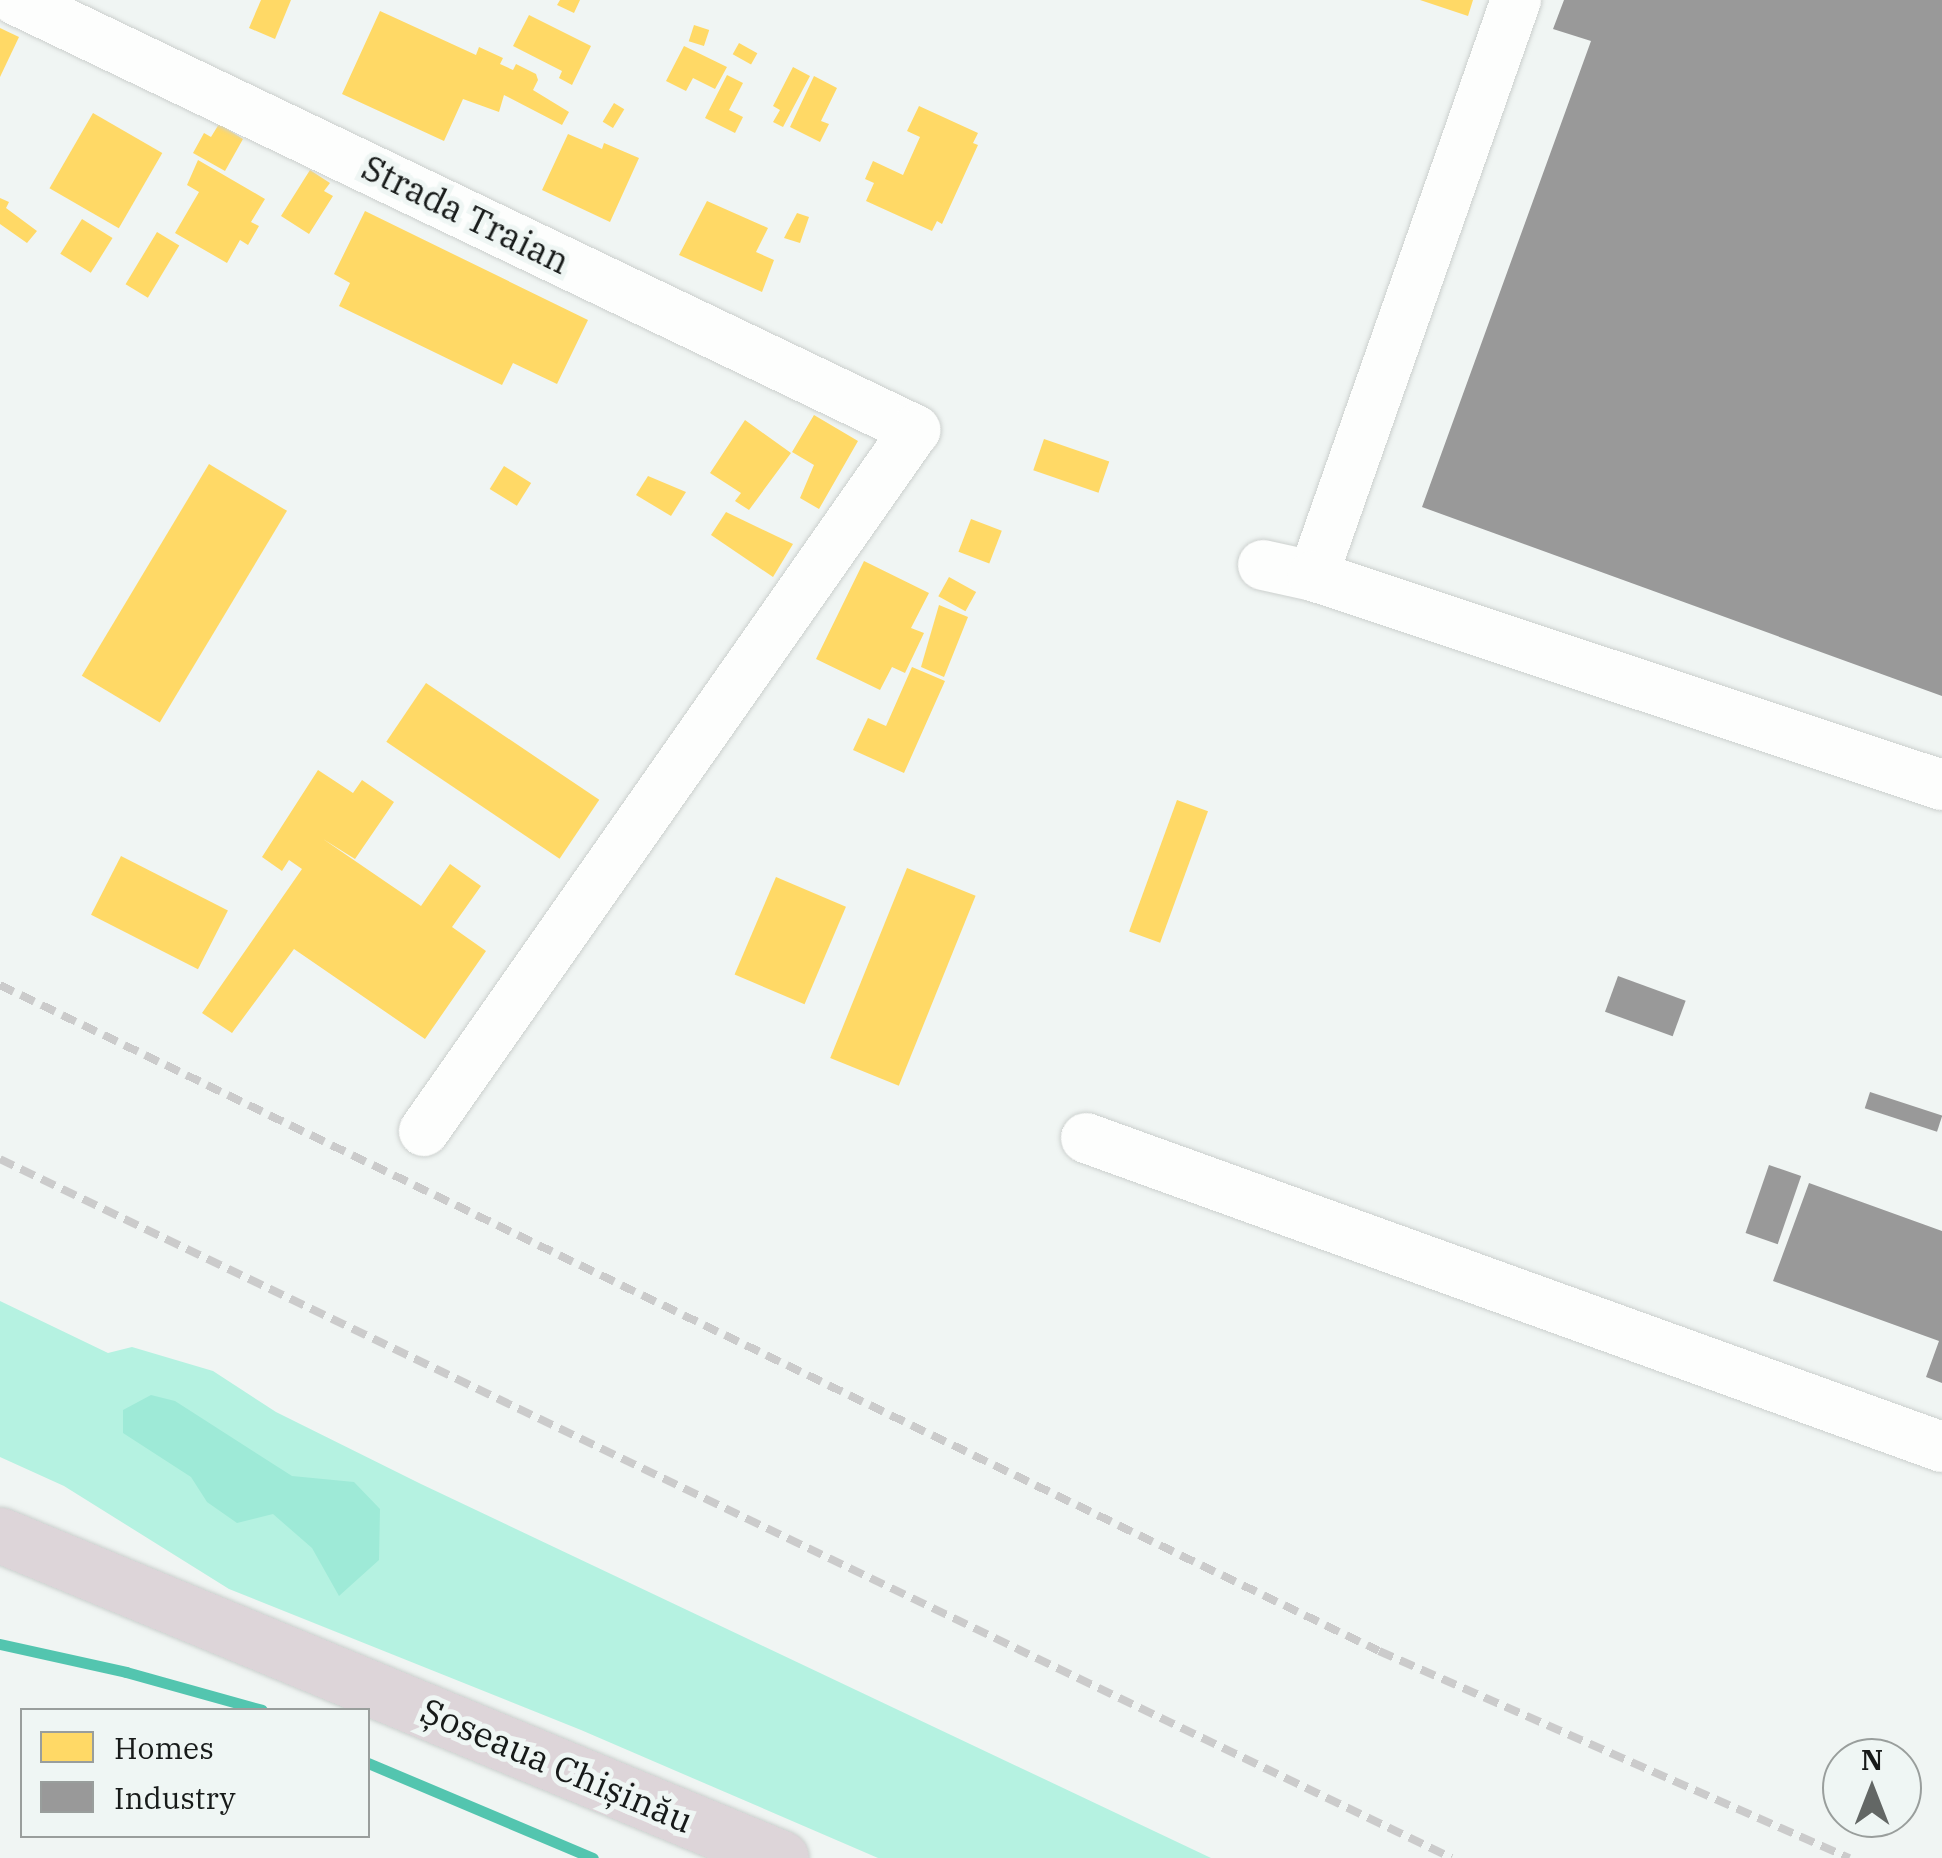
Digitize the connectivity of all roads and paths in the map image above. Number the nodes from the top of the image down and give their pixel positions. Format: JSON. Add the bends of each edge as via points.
{"nodes":[{"id":1,"x":1516,"y":0,"type":"edge"},
{"id":2,"x":35,"y":4,"type":"edge"},
{"id":3,"x":1262,"y":565,"type":"dead end"},
{"id":4,"x":1313,"y":576,"type":"junction"},
{"id":5,"x":1942,"y":785,"type":"edge"},
{"id":6,"x":424,"y":1131,"type":"dead end"},
{"id":7,"x":1086,"y":1138,"type":"dead end"},
{"id":8,"x":1942,"y":1447,"type":"edge"},
{"id":9,"x":0,"y":1535,"type":"edge"},
{"id":10,"x":764,"y":1854,"type":"edge"}],
"edges":[{"from":1,"to":4,"type":"street"},
{"from":2,"to":6,"type":"street","name":"Strada Traian","via":[[915,430]]},
{"from":3,"to":4,"type":"street"},
{"from":4,"to":5,"type":"street"},
{"from":7,"to":8,"type":"street"},
{"from":9,"to":10,"type":"highway","name":"Șoseaua Chișinău"}]}
